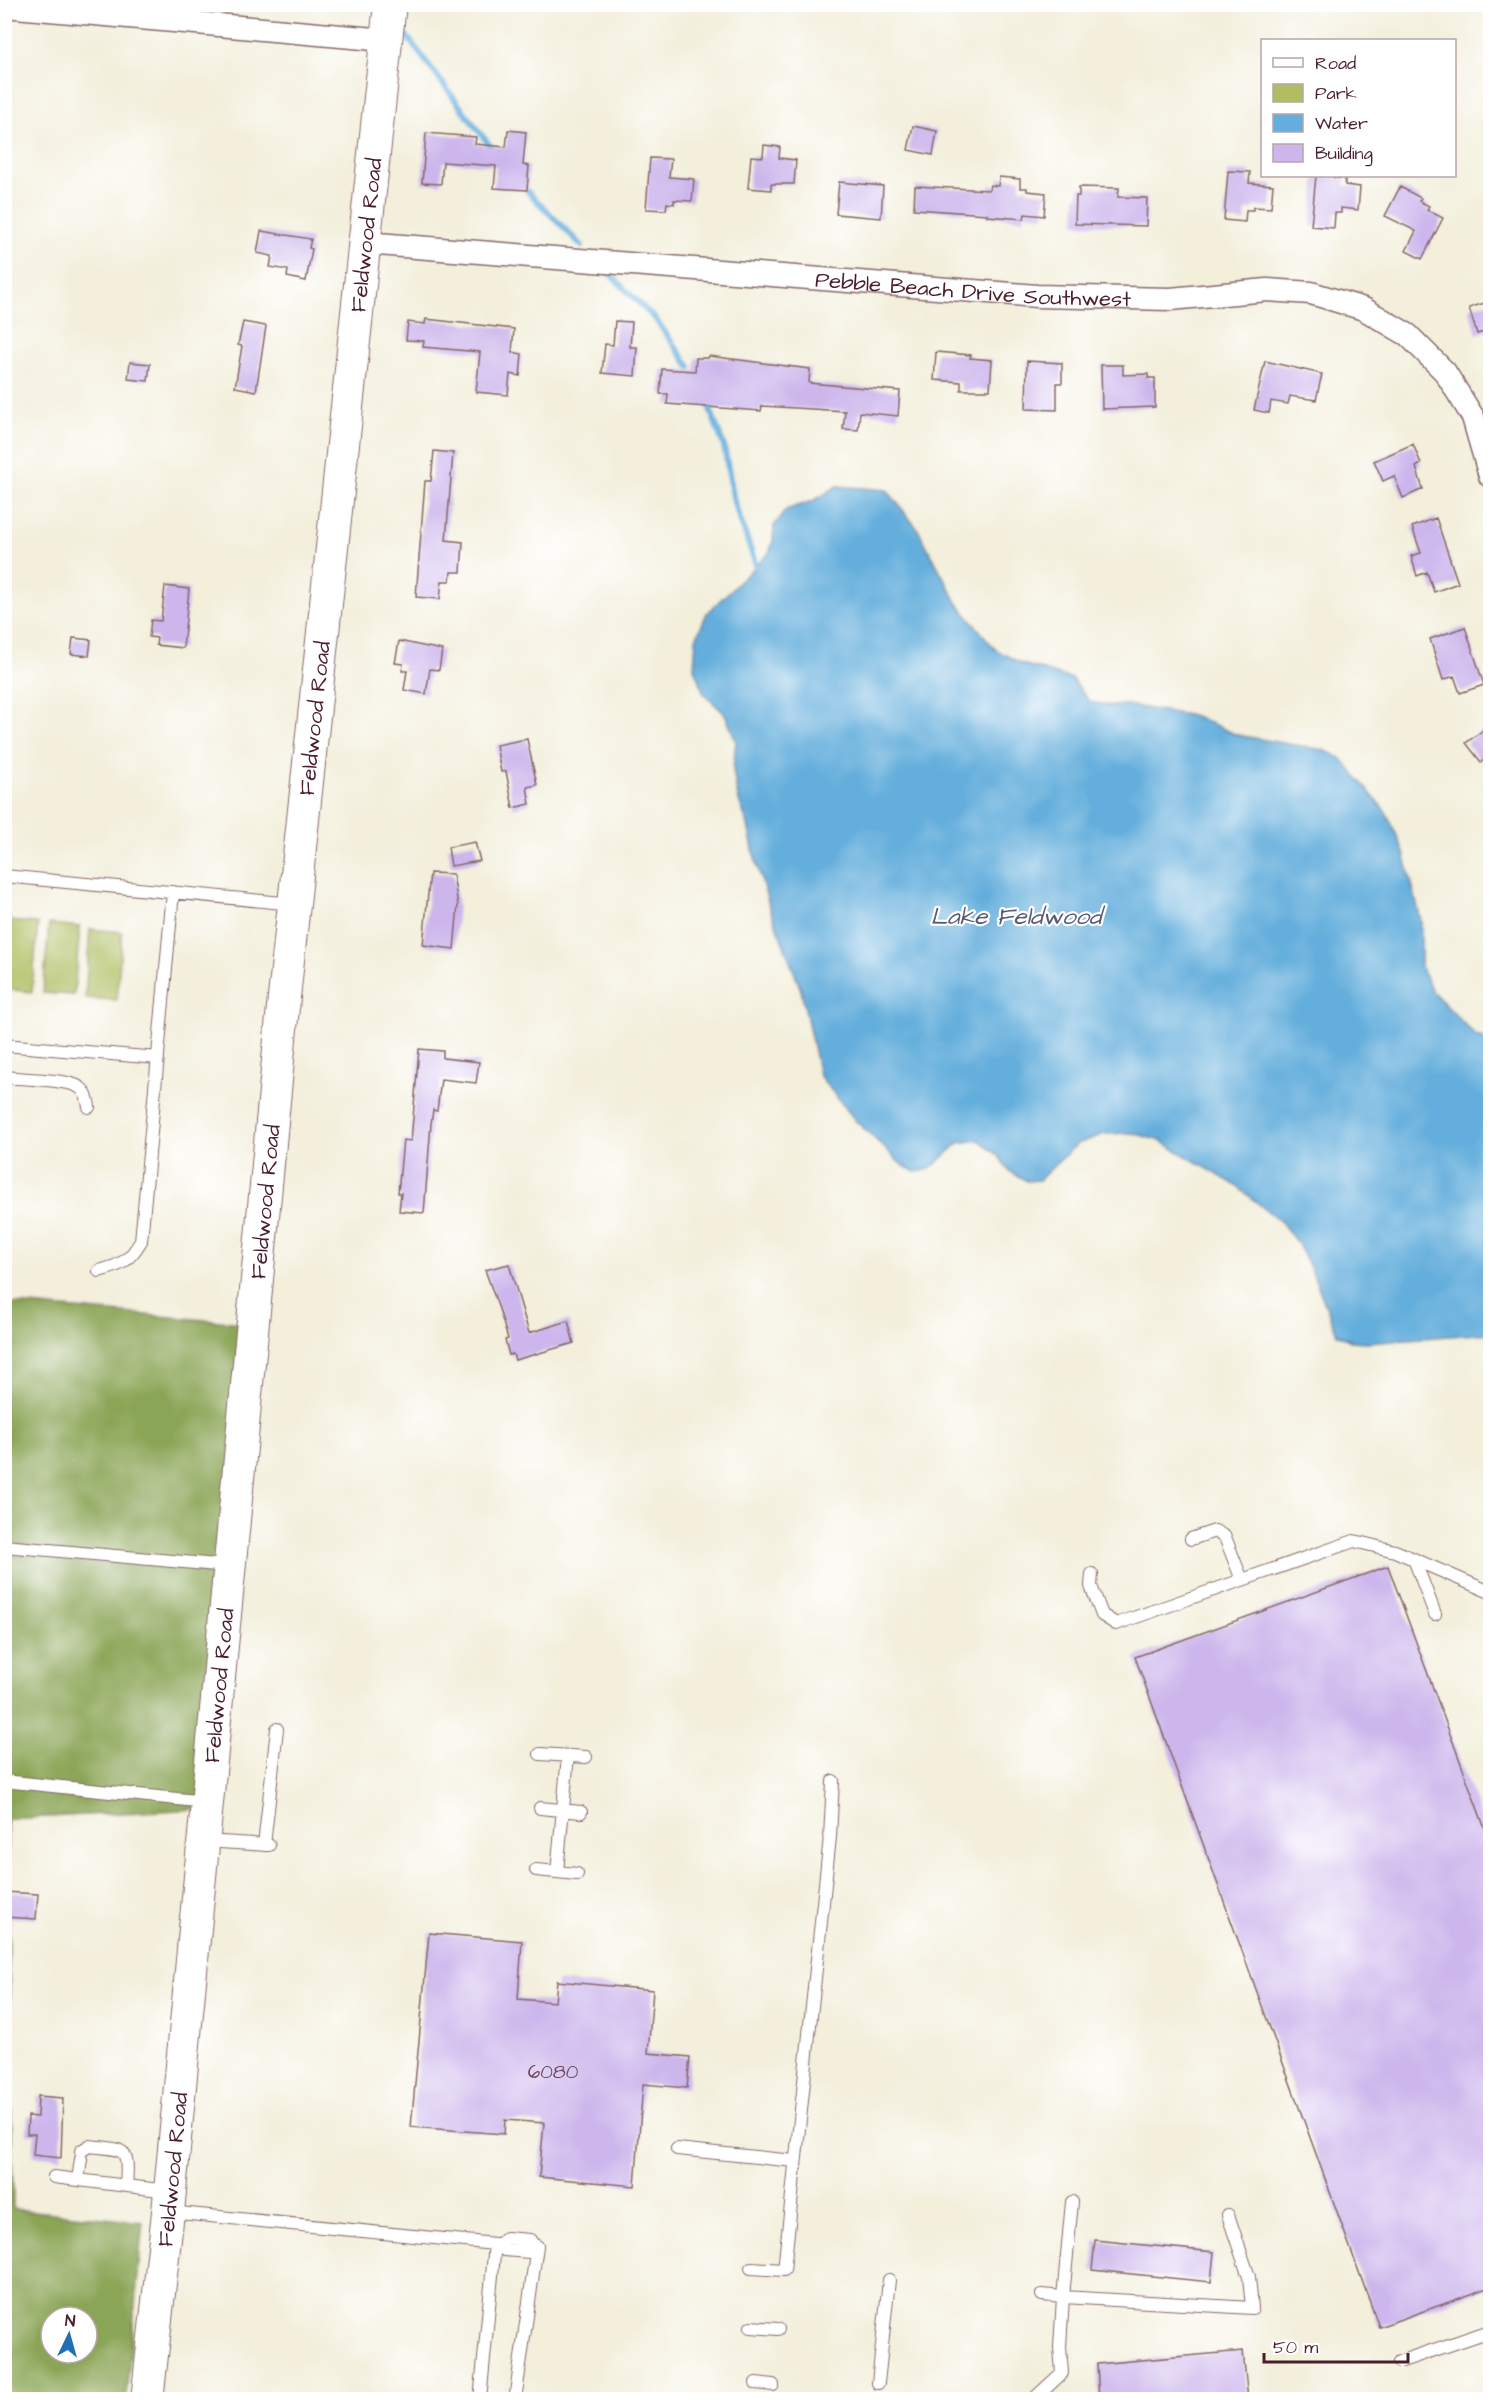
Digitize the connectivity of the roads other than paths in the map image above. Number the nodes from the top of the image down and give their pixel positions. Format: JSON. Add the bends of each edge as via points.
{"nodes":[{"id":1,"x":390,"y":4,"type":"edge"},
{"id":2,"x":4,"y":6,"type":"edge"},
{"id":3,"x":387,"y":40,"type":"junction"},
{"id":4,"x":365,"y":243,"type":"junction"},
{"id":5,"x":1482,"y":412,"type":"edge"},
{"id":6,"x":1491,"y":476,"type":"edge"},
{"id":7,"x":4,"y":876,"type":"edge"},
{"id":8,"x":173,"y":892,"type":"junction"},
{"id":9,"x":294,"y":904,"type":"junction"},
{"id":10,"x":4,"y":1045,"type":"edge"},
{"id":11,"x":158,"y":1058,"type":"junction"},
{"id":12,"x":4,"y":1077,"type":"edge"},
{"id":13,"x":89,"y":1107,"type":"dead end"},
{"id":14,"x":99,"y":1270,"type":"dead end"},
{"id":15,"x":1191,"y":1539,"type":"dead end"},
{"id":16,"x":4,"y":1546,"type":"edge"},
{"id":17,"x":1413,"y":1558,"type":"junction"},
{"id":18,"x":229,"y":1567,"type":"junction"},
{"id":19,"x":1092,"y":1574,"type":"dead end"},
{"id":20,"x":1242,"y":1580,"type":"junction"},
{"id":21,"x":1491,"y":1592,"type":"edge"},
{"id":22,"x":1435,"y":1614,"type":"dead end"},
{"id":23,"x":277,"y":1729,"type":"dead end"},
{"id":24,"x":540,"y":1754,"type":"dead end"},
{"id":25,"x":568,"y":1756,"type":"junction"},
{"id":26,"x":586,"y":1757,"type":"dead end"},
{"id":27,"x":4,"y":1780,"type":"edge"},
{"id":28,"x":833,"y":1781,"type":"dead end"},
{"id":29,"x":207,"y":1802,"type":"junction"},
{"id":30,"x":540,"y":1808,"type":"dead end"},
{"id":31,"x":563,"y":1810,"type":"junction"},
{"id":32,"x":581,"y":1812,"type":"dead end"},
{"id":33,"x":203,"y":1840,"type":"junction"},
{"id":34,"x":536,"y":1870,"type":"dead end"},
{"id":35,"x":557,"y":1872,"type":"junction"},
{"id":36,"x":576,"y":1874,"type":"dead end"},
{"id":37,"x":677,"y":2149,"type":"dead end"},
{"id":38,"x":795,"y":2161,"type":"junction"},
{"id":39,"x":54,"y":2177,"type":"dead end"},
{"id":40,"x":78,"y":2180,"type":"junction"},
{"id":41,"x":126,"y":2186,"type":"junction"},
{"id":42,"x":169,"y":2201,"type":"junction"},
{"id":43,"x":1072,"y":2202,"type":"dead end"},
{"id":44,"x":1228,"y":2215,"type":"dead end"},
{"id":45,"x":498,"y":2244,"type":"junction"},
{"id":46,"x":751,"y":2268,"type":"dead end"},
{"id":47,"x":888,"y":2280,"type":"dead end"},
{"id":48,"x":1042,"y":2295,"type":"dead end"},
{"id":49,"x":1063,"y":2296,"type":"junction"},
{"id":50,"x":751,"y":2327,"type":"dead end"},
{"id":51,"x":778,"y":2329,"type":"dead end"},
{"id":52,"x":1491,"y":2331,"type":"edge"},
{"id":53,"x":1399,"y":2362,"type":"dead end"},
{"id":54,"x":756,"y":2383,"type":"dead end"},
{"id":55,"x":878,"y":2383,"type":"dead end"},
{"id":56,"x":773,"y":2385,"type":"dead end"},
{"id":57,"x":1036,"y":2397,"type":"dead end"},
{"id":58,"x":147,"y":2400,"type":"edge"},
{"id":59,"x":480,"y":2400,"type":"edge"},
{"id":60,"x":515,"y":2400,"type":"edge"}],
"edges":[{"from":1,"to":3,"type":"street","name":"Feldwood Road"},
{"from":2,"to":3,"type":"street"},
{"from":3,"to":4,"type":"street","name":"Feldwood Road"},
{"from":4,"to":5,"type":"street","name":"Pebble Beach Drive Southwest","via":[[1037,296],[1170,299],[1267,290],[1311,293],[1364,309],[1408,335]]},
{"from":4,"to":9,"type":"street","name":"Feldwood Road"},
{"from":5,"to":6,"type":"street","name":"Pebble Beach Drive Southwest"},
{"from":7,"to":8,"type":"lane"},
{"from":8,"to":9,"type":"lane"},
{"from":8,"to":11,"type":"lane"},
{"from":9,"to":18,"type":"street","name":"Feldwood Road"},
{"from":10,"to":11,"type":"lane"},
{"from":11,"to":14,"type":"lane","via":[[141,1241],[133,1255],[119,1266]]},
{"from":12,"to":13,"type":"lane","via":[[70,1083],[88,1098]]},
{"from":15,"to":20,"type":"lane","via":[[1215,1531],[1225,1537]]},
{"from":16,"to":18,"type":"lane"},
{"from":17,"to":20,"type":"lane","via":[[1354,1541]]},
{"from":17,"to":21,"type":"lane"},
{"from":17,"to":22,"type":"lane"},
{"from":18,"to":29,"type":"street","name":"Feldwood Road"},
{"from":19,"to":20,"type":"lane","via":[[1091,1586],[1102,1615],[1116,1624]]},
{"from":23,"to":33,"type":"lane","via":[[267,1845]]},
{"from":24,"to":25,"type":"lane"},
{"from":25,"to":26,"type":"lane"},
{"from":25,"to":31,"type":"lane"},
{"from":27,"to":29,"type":"lane"},
{"from":28,"to":38,"type":"lane"},
{"from":29,"to":33,"type":"street","name":"Feldwood Road"},
{"from":30,"to":31,"type":"lane"},
{"from":31,"to":32,"type":"lane"},
{"from":31,"to":35,"type":"lane"},
{"from":33,"to":42,"type":"street","name":"Feldwood Road"},
{"from":34,"to":35,"type":"lane"},
{"from":35,"to":36,"type":"lane"},
{"from":37,"to":38,"type":"lane"},
{"from":38,"to":46,"type":"lane","via":[[784,2270]]},
{"from":39,"to":40,"type":"lane"},
{"from":40,"to":41,"type":"lane"},
{"from":40,"to":41,"type":"lane","via":[[81,2155],[89,2146],[118,2149],[128,2158]]},
{"from":41,"to":42,"type":"lane"},
{"from":42,"to":45,"type":"lane"},
{"from":42,"to":58,"type":"street","name":"Feldwood Road"},
{"from":43,"to":49,"type":"lane"},
{"from":44,"to":49,"type":"lane","via":[[1249,2277],[1252,2308]]},
{"from":45,"to":59,"type":"lane"},
{"from":45,"to":60,"type":"lane","via":[[506,2238],[530,2240],[537,2246]]},
{"from":47,"to":55,"type":"lane"},
{"from":48,"to":49,"type":"lane"},
{"from":49,"to":57,"type":"lane","via":[[1062,2373]]},
{"from":50,"to":51,"type":"lane"},
{"from":52,"to":53,"type":"lane"},
{"from":54,"to":56,"type":"lane"}]}
